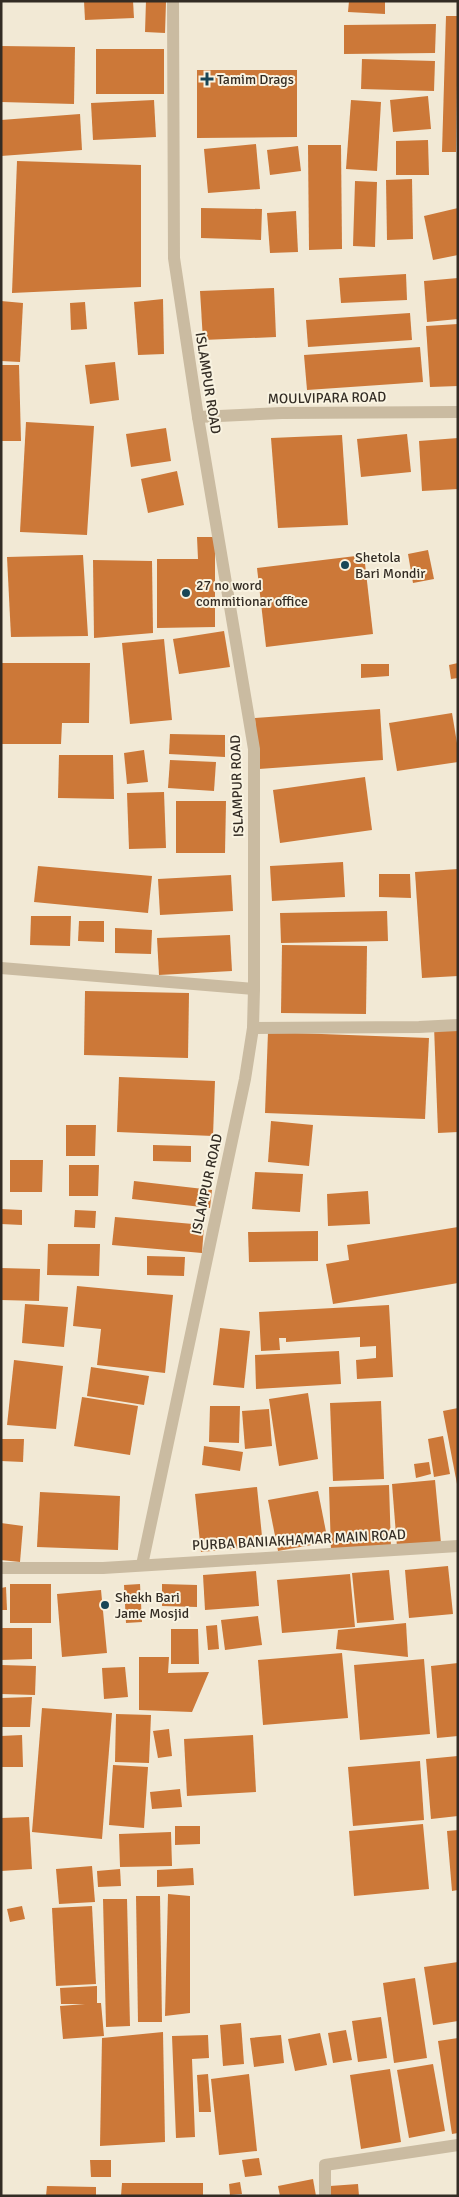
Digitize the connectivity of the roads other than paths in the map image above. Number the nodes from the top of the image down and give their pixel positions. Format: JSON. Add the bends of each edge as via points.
{"nodes":[{"id":1,"x":172,"y":1,"type":"edge"},
{"id":2,"x":458,"y":412,"type":"edge"},
{"id":3,"x":198,"y":417,"type":"junction"},
{"id":4,"x":1,"y":968,"type":"edge"},
{"id":5,"x":254,"y":989,"type":"junction"},
{"id":6,"x":458,"y":1025,"type":"edge"},
{"id":7,"x":253,"y":1028,"type":"junction"},
{"id":8,"x":458,"y":1546,"type":"edge"},
{"id":9,"x":142,"y":1565,"type":"junction"},
{"id":10,"x":1,"y":1568,"type":"edge"},
{"id":11,"x":458,"y":2145,"type":"edge"},
{"id":12,"x":325,"y":2196,"type":"edge"}],
"edges":[{"from":1,"to":3,"type":"street","name":"ISLAMPUR ROAD","via":[[174,258]]},
{"from":2,"to":3,"type":"street","name":"MOULVIPARA ROAD"},
{"from":3,"to":5,"type":"street","name":"ISLAMPUR ROAD","via":[[254,749]]},
{"from":4,"to":5,"type":"street"},
{"from":5,"to":7,"type":"street","name":"ISLAMPUR ROAD"},
{"from":6,"to":7,"type":"street"},
{"from":7,"to":9,"type":"street","name":"ISLAMPUR ROAD"},
{"from":8,"to":9,"type":"street","name":"PURBA BANIAKHAMAR MAIN ROAD"},
{"from":9,"to":10,"type":"street","name":"PURBA BANIAKHAMAR MAIN ROAD"},
{"from":11,"to":12,"type":"street","via":[[325,2165]]}]}
